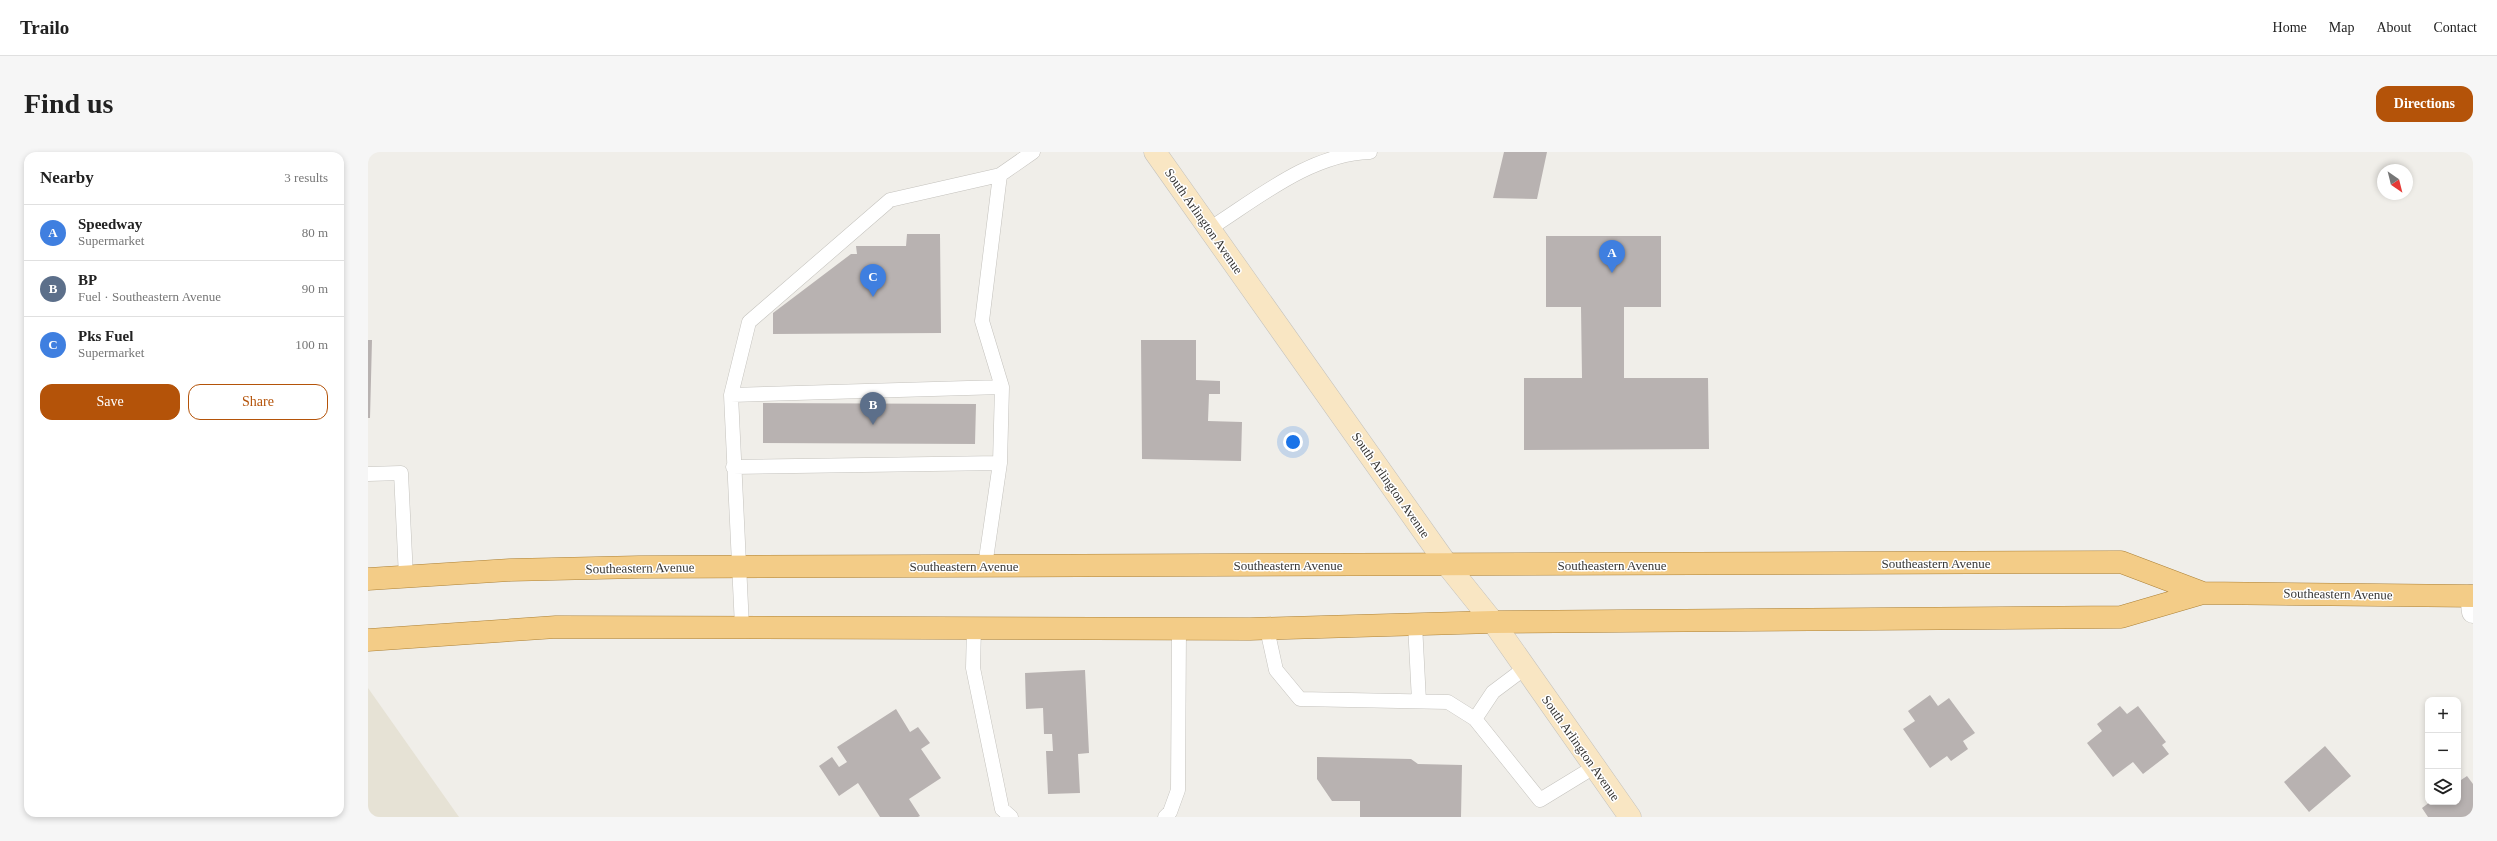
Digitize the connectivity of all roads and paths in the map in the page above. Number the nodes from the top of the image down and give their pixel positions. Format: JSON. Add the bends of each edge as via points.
{"nodes":[{"id":1,"x":1033,"y":152,"type":"edge"},
{"id":2,"x":1155,"y":152,"type":"edge"},
{"id":3,"x":1370,"y":152,"type":"edge"},
{"id":4,"x":1000,"y":176,"type":"junction"},
{"id":5,"x":1210,"y":229,"type":"junction"},
{"id":6,"x":1002,"y":387,"type":"junction"},
{"id":7,"x":731,"y":395,"type":"junction"},
{"id":8,"x":1000,"y":463,"type":"junction"},
{"id":9,"x":733,"y":467,"type":"junction"},
{"id":10,"x":368,"y":474,"type":"edge"},
{"id":11,"x":985,"y":566,"type":"junction"},
{"id":12,"x":1448,"y":566,"type":"junction"},
{"id":13,"x":737,"y":567,"type":"junction"},
{"id":14,"x":406,"y":577,"type":"junction"},
{"id":15,"x":368,"y":579,"type":"edge"},
{"id":16,"x":2203,"y":593,"type":"junction"},
{"id":17,"x":2472,"y":601,"type":"edge"},
{"id":18,"x":1493,"y":622,"type":"junction"},
{"id":19,"x":1415,"y":624,"type":"junction"},
{"id":20,"x":742,"y":627,"type":"junction"},
{"id":21,"x":974,"y":627,"type":"junction"},
{"id":22,"x":1179,"y":629,"type":"junction"},
{"id":23,"x":1267,"y":629,"type":"junction"},
{"id":24,"x":368,"y":640,"type":"edge"},
{"id":25,"x":1525,"y":668,"type":"junction"},
{"id":26,"x":1418,"y":701,"type":"junction"},
{"id":27,"x":1475,"y":719,"type":"junction"},
{"id":28,"x":1594,"y":767,"type":"junction"},
{"id":29,"x":1011,"y":817,"type":"edge"},
{"id":30,"x":1165,"y":817,"type":"edge"},
{"id":31,"x":1630,"y":817,"type":"edge"}],
"edges":[{"from":1,"to":4,"type":"lane"},
{"from":2,"to":5,"type":"main road","name":"South Arlington Avenue"},
{"from":3,"to":5,"type":"lane","via":[[1353,153],[1323,161],[1292,177]]},
{"from":4,"to":6,"type":"lane","via":[[982,321]]},
{"from":4,"to":7,"type":"lane","via":[[890,200],[749,322]]},
{"from":5,"to":12,"type":"main road","name":"South Arlington Avenue"},
{"from":6,"to":7,"type":"lane"},
{"from":6,"to":8,"type":"lane"},
{"from":7,"to":9,"type":"lane"},
{"from":8,"to":9,"type":"lane"},
{"from":8,"to":11,"type":"lane"},
{"from":9,"to":13,"type":"lane"},
{"from":10,"to":14,"type":"lane","via":[[401,473]]},
{"from":11,"to":12,"type":"main road","name":"Southeastern Avenue"},
{"from":11,"to":13,"type":"main road","name":"Southeastern Avenue"},
{"from":12,"to":16,"type":"main road","name":"Southeastern Avenue","via":[[2122,562]]},
{"from":12,"to":18,"type":"main road","name":"South Arlington Avenue"},
{"from":13,"to":14,"type":"main road","name":"Southeastern Avenue","via":[[510,570]]},
{"from":13,"to":20,"type":"lane"},
{"from":14,"to":15,"type":"main road","name":"Southeastern Avenue"},
{"from":16,"to":17,"type":"main road","name":"Southeastern Avenue"},
{"from":16,"to":18,"type":"main road","name":"Southeastern Avenue","via":[[2121,617]]},
{"from":18,"to":19,"type":"main road","name":"Southeastern Avenue"},
{"from":18,"to":25,"type":"main road","name":"South Arlington Avenue"},
{"from":19,"to":23,"type":"main road","name":"Southeastern Avenue"},
{"from":19,"to":26,"type":"lane"},
{"from":20,"to":21,"type":"main road","name":"Southeastern Avenue"},
{"from":20,"to":24,"type":"main road","name":"Southeastern Avenue","via":[[556,627]]},
{"from":21,"to":22,"type":"main road","name":"Southeastern Avenue"},
{"from":21,"to":29,"type":"lane","via":[[973,668],[978,698],[1002,809]]},
{"from":22,"to":23,"type":"main road","name":"Southeastern Avenue"},
{"from":22,"to":30,"type":"lane","via":[[1178,790],[1170,812]]},
{"from":23,"to":26,"type":"lane","via":[[1276,670],[1300,699]]},
{"from":25,"to":27,"type":"lane","via":[[1493,692]]},
{"from":25,"to":28,"type":"main road","name":"South Arlington Avenue"},
{"from":26,"to":27,"type":"lane","via":[[1448,702]]},
{"from":27,"to":28,"type":"lane","via":[[1540,800]]},
{"from":28,"to":31,"type":"main road","name":"South Arlington Avenue"}]}
